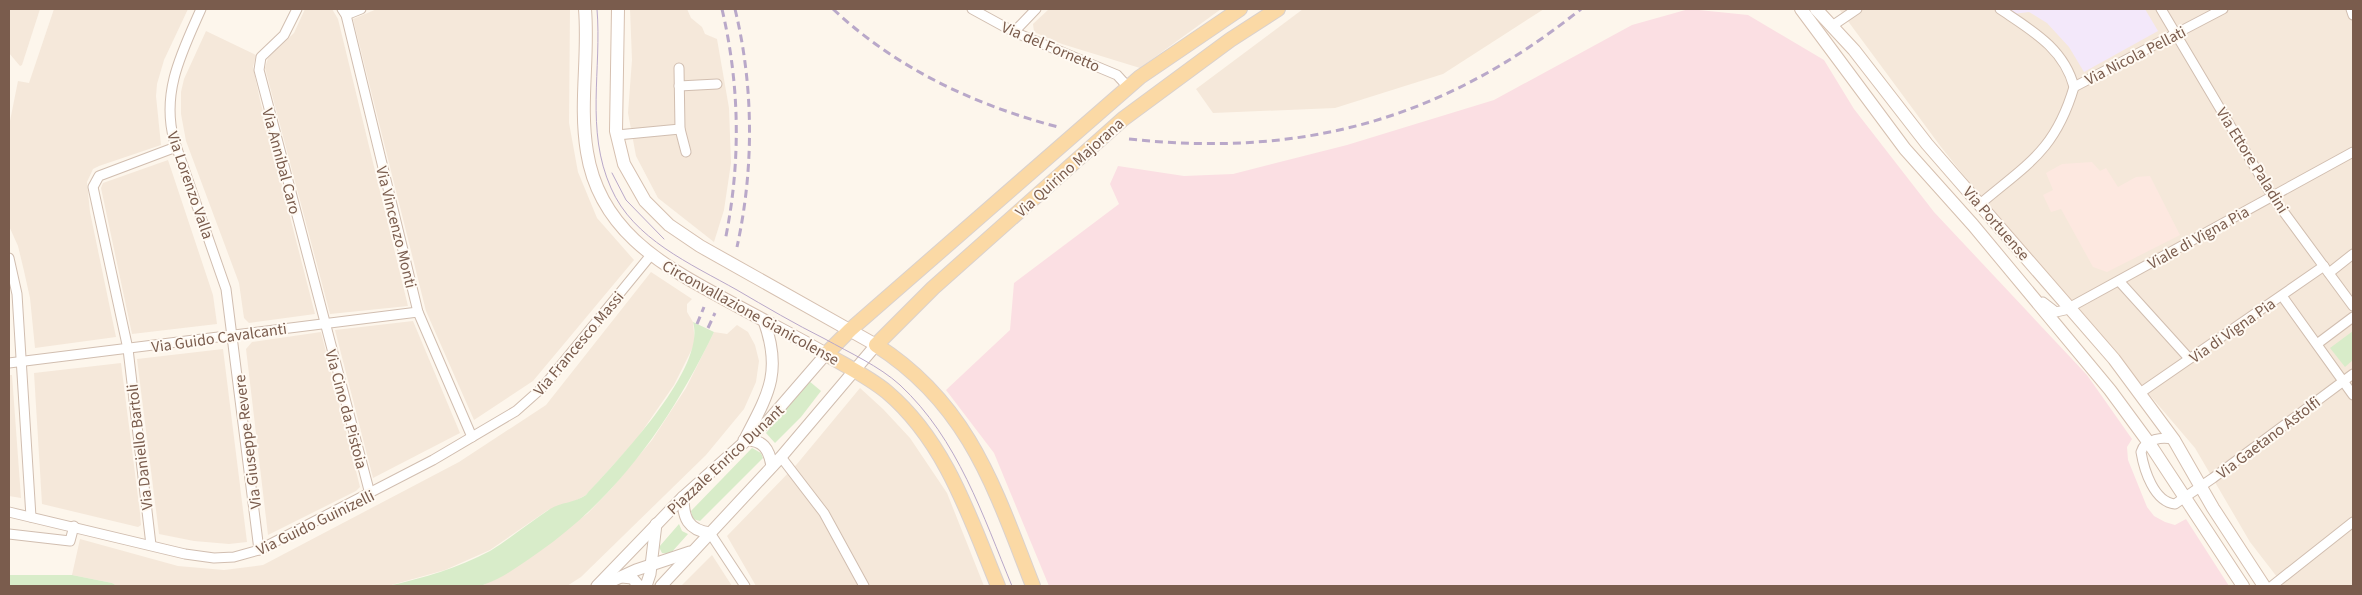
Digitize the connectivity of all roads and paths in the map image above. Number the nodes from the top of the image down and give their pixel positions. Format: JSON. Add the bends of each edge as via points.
{"nodes":[{"id":1,"x":201,"y":9,"type":"edge"},
{"id":2,"x":297,"y":9,"type":"edge"},
{"id":3,"x":361,"y":9,"type":"edge"},
{"id":4,"x":585,"y":9,"type":"edge"},
{"id":5,"x":618,"y":9,"type":"edge"},
{"id":6,"x":972,"y":9,"type":"edge"},
{"id":7,"x":1036,"y":9,"type":"edge"},
{"id":8,"x":1240,"y":9,"type":"edge"},
{"id":9,"x":1278,"y":9,"type":"edge"},
{"id":10,"x":1801,"y":9,"type":"edge"},
{"id":11,"x":1816,"y":9,"type":"edge"},
{"id":12,"x":1857,"y":9,"type":"edge"},
{"id":13,"x":2000,"y":9,"type":"edge"},
{"id":14,"x":2161,"y":9,"type":"edge"},
{"id":15,"x":2223,"y":9,"type":"edge"},
{"id":16,"x":2351,"y":9,"type":"edge"},
{"id":17,"x":344,"y":12,"type":"edge"},
{"id":18,"x":2353,"y":14,"type":"edge"},
{"id":19,"x":1832,"y":26,"type":"junction"},
{"id":20,"x":1014,"y":32,"type":"junction"},
{"id":21,"x":2176,"y":34,"type":"junction"},
{"id":22,"x":1195,"y":38,"type":"junction"},
{"id":23,"x":1192,"y":67,"type":"junction"},
{"id":24,"x":679,"y":68,"type":"dead end"},
{"id":25,"x":717,"y":84,"type":"dead end"},
{"id":26,"x":679,"y":86,"type":"junction"},
{"id":27,"x":1128,"y":87,"type":"junction"},
{"id":28,"x":2074,"y":87,"type":"junction"},
{"id":29,"x":1123,"y":118,"type":"junction"},
{"id":30,"x":680,"y":129,"type":"junction"},
{"id":31,"x":617,"y":135,"type":"junction"},
{"id":32,"x":176,"y":147,"type":"junction"},
{"id":33,"x":686,"y":152,"type":"dead end"},
{"id":34,"x":2353,"y":152,"type":"edge"},
{"id":35,"x":2272,"y":196,"type":"junction"},
{"id":36,"x":1980,"y":204,"type":"junction"},
{"id":37,"x":2353,"y":254,"type":"edge"},
{"id":38,"x":650,"y":255,"type":"junction"},
{"id":39,"x":9,"y":258,"type":"edge"},
{"id":40,"x":2327,"y":270,"type":"junction"},
{"id":41,"x":2119,"y":281,"type":"junction"},
{"id":42,"x":2027,"y":290,"type":"junction"},
{"id":43,"x":2282,"y":296,"type":"junction"},
{"id":44,"x":2353,"y":306,"type":"edge"},
{"id":45,"x":2069,"y":308,"type":"junction"},
{"id":46,"x":418,"y":312,"type":"junction"},
{"id":47,"x":2353,"y":317,"type":"edge"},
{"id":48,"x":764,"y":321,"type":"junction"},
{"id":49,"x":325,"y":324,"type":"junction"},
{"id":50,"x":850,"y":330,"type":"junction"},
{"id":51,"x":233,"y":334,"type":"junction"},
{"id":52,"x":2316,"y":344,"type":"junction"},
{"id":53,"x":876,"y":345,"type":"junction"},
{"id":54,"x":128,"y":350,"type":"junction"},
{"id":55,"x":826,"y":354,"type":"junction"},
{"id":56,"x":2186,"y":355,"type":"dead end"},
{"id":57,"x":21,"y":362,"type":"junction"},
{"id":58,"x":9,"y":363,"type":"edge"},
{"id":59,"x":855,"y":371,"type":"junction"},
{"id":60,"x":2353,"y":374,"type":"edge"},
{"id":61,"x":2344,"y":381,"type":"junction"},
{"id":62,"x":2140,"y":393,"type":"junction"},
{"id":63,"x":2353,"y":395,"type":"edge"},
{"id":64,"x":472,"y":438,"type":"junction"},
{"id":65,"x":744,"y":440,"type":"junction"},
{"id":66,"x":2174,"y":440,"type":"junction"},
{"id":67,"x":2150,"y":443,"type":"junction"},
{"id":68,"x":781,"y":457,"type":"junction"},
{"id":69,"x":772,"y":466,"type":"junction"},
{"id":70,"x":2193,"y":492,"type":"junction"},
{"id":71,"x":370,"y":494,"type":"junction"},
{"id":72,"x":683,"y":497,"type":"junction"},
{"id":73,"x":9,"y":512,"type":"edge"},
{"id":74,"x":31,"y":517,"type":"junction"},
{"id":75,"x":2353,"y":522,"type":"edge"},
{"id":76,"x":656,"y":524,"type":"junction"},
{"id":77,"x":74,"y":526,"type":"junction"},
{"id":78,"x":710,"y":532,"type":"junction"},
{"id":79,"x":9,"y":534,"type":"edge"},
{"id":80,"x":151,"y":545,"type":"junction"},
{"id":81,"x":259,"y":550,"type":"junction"},
{"id":82,"x":692,"y":552,"type":"junction"},
{"id":83,"x":651,"y":565,"type":"junction"},
{"id":84,"x":622,"y":577,"type":"junction"},
{"id":85,"x":597,"y":586,"type":"edge"},
{"id":86,"x":601,"y":586,"type":"edge"},
{"id":87,"x":639,"y":586,"type":"edge"},
{"id":88,"x":646,"y":586,"type":"edge"},
{"id":89,"x":661,"y":586,"type":"edge"},
{"id":90,"x":745,"y":586,"type":"edge"},
{"id":91,"x":864,"y":586,"type":"edge"},
{"id":92,"x":998,"y":586,"type":"edge"},
{"id":93,"x":1033,"y":586,"type":"edge"},
{"id":94,"x":2243,"y":586,"type":"edge"},
{"id":95,"x":2264,"y":586,"type":"edge"},
{"id":96,"x":2272,"y":586,"type":"edge"}],
"edges":[{"from":1,"to":32,"type":"street","name":"Via Lorenzo Valla","via":[[170,87],[169,116]]},
{"from":2,"to":49,"type":"street","name":"Via Annibal Caro","via":[[284,35],[261,57],[259,70]]},
{"from":3,"to":17,"type":"street"},
{"from":4,"to":38,"type":"main road","name":"Circonvallazione Gianicolense","via":[[583,108],[589,162],[609,210],[627,234]]},
{"from":5,"to":31,"type":"main road","name":"Circonvallazione Gianicolense"},
{"from":6,"to":20,"type":"street","name":"Via del Fornetto"},
{"from":7,"to":20,"type":"street"},
{"from":8,"to":22,"type":"main road","name":"Via Quirino Majorana"},
{"from":9,"to":23,"type":"main road","name":"Via Quirino Majorana"},
{"from":10,"to":42,"type":"main road","name":"Via Portuense","via":[[1905,149]]},
{"from":11,"to":19,"type":"main road","name":"Via Portuense"},
{"from":12,"to":19,"type":"street"},
{"from":13,"to":28,"type":"street","via":[[2051,46],[2067,67]]},
{"from":14,"to":21,"type":"street","name":"Via Ettore Paladini"},
{"from":15,"to":21,"type":"street","name":"Via Nicola Pellati"},
{"from":16,"to":18,"type":"street"},
{"from":17,"to":46,"type":"street","name":"Via Vincenzo Monti"},
{"from":19,"to":36,"type":"main road","name":"Via Portuense"},
{"from":20,"to":27,"type":"street","name":"Via del Fornetto","via":[[1117,75]]},
{"from":21,"to":28,"type":"street","name":"Via Nicola Pellati"},
{"from":21,"to":35,"type":"street","name":"Via Ettore Paladini"},
{"from":22,"to":23,"type":"main road","via":[[1187,57]]},
{"from":22,"to":27,"type":"main road","name":"Via Quirino Majorana"},
{"from":23,"to":29,"type":"main road","name":"Via Quirino Majorana"},
{"from":24,"to":26,"type":"street"},
{"from":25,"to":26,"type":"street"},
{"from":26,"to":30,"type":"street"},
{"from":27,"to":29,"type":"main road","via":[[1130,101]]},
{"from":27,"to":50,"type":"main road","name":"Via Quirino Majorana"},
{"from":28,"to":36,"type":"street","via":[[2064,115],[2042,151]]},
{"from":29,"to":53,"type":"main road","name":"Via Quirino Majorana","via":[[933,288]]},
{"from":30,"to":31,"type":"street"},
{"from":30,"to":33,"type":"street"},
{"from":31,"to":50,"type":"main road","name":"Circonvallazione Gianicolense","via":[[623,160],[636,188],[669,225]]},
{"from":32,"to":51,"type":"street","name":"Via Lorenzo Valla","via":[[224,282]]},
{"from":32,"to":54,"type":"street","name":"Via Daniello Bartoli","via":[[98,176],[94,185]]},
{"from":34,"to":35,"type":"street","name":"Viale di Vigna Pia"},
{"from":35,"to":40,"type":"street","name":"Via Ettore Paladini"},
{"from":35,"to":41,"type":"street","name":"Viale di Vigna Pia"},
{"from":36,"to":45,"type":"main road","name":"Via Portuense"},
{"from":37,"to":40,"type":"street","name":"Via di Vigna Pia"},
{"from":38,"to":48,"type":"main road","name":"Circonvallazione Gianicolense"},
{"from":38,"to":64,"type":"street","name":"Via Francesco Massi","via":[[581,344],[534,397]]},
{"from":39,"to":57,"type":"street","via":[[16,284]]},
{"from":40,"to":43,"type":"street","name":"Via di Vigna Pia"},
{"from":40,"to":44,"type":"street","name":"Via Ettore Paladini"},
{"from":41,"to":45,"type":"street","name":"Viale di Vigna Pia"},
{"from":41,"to":56,"type":"street"},
{"from":42,"to":45,"type":"street","via":[[2056,312]]},
{"from":42,"to":67,"type":"main road","name":"Via Portuense","via":[[2085,358]]},
{"from":43,"to":52,"type":"street"},
{"from":43,"to":62,"type":"street","name":"Via di Vigna Pia"},
{"from":45,"to":62,"type":"main road","name":"Via Portuense"},
{"from":46,"to":49,"type":"street","name":"Via Guido Cavalcanti"},
{"from":46,"to":64,"type":"street","name":"Via Vincenzo Monti"},
{"from":47,"to":52,"type":"street"},
{"from":48,"to":55,"type":"main road","name":"Circonvallazione Gianicolense"},
{"from":48,"to":65,"type":"street","via":[[773,352],[771,381],[763,406]]},
{"from":49,"to":51,"type":"street","name":"Via Guido Cavalcanti"},
{"from":49,"to":71,"type":"street","name":"Via Cino da Pistoia"},
{"from":50,"to":53,"type":"main road","name":"Circonvallazione Gianicolense"},
{"from":50,"to":55,"type":"main road","name":"Piazzale Enrico Dunant"},
{"from":51,"to":54,"type":"street","name":"Via Guido Cavalcanti"},
{"from":51,"to":81,"type":"street","name":"Via Giuseppe Revere"},
{"from":52,"to":61,"type":"street"},
{"from":53,"to":59,"type":"street","name":"Piazzale Enrico Dunant"},
{"from":53,"to":93,"type":"main road","name":"Circonvallazione Gianicolense","via":[[922,379],[956,420],[991,482]]},
{"from":54,"to":57,"type":"street","name":"Via Guido Cavalcanti"},
{"from":54,"to":80,"type":"street","name":"Via Daniello Bartoli"},
{"from":55,"to":59,"type":"main road","name":"Circonvallazione Gianicolense"},
{"from":55,"to":65,"type":"street","name":"Piazzale Enrico Dunant","via":[[768,421]]},
{"from":57,"to":58,"type":"street","name":"Via Guido Cavalcanti"},
{"from":57,"to":74,"type":"street"},
{"from":59,"to":68,"type":"street","name":"Piazzale Enrico Dunant"},
{"from":59,"to":92,"type":"main road","name":"Circonvallazione Gianicolense","via":[[899,403],[940,456],[963,501]]},
{"from":60,"to":61,"type":"street","name":"Via Gaetano Astolfi"},
{"from":61,"to":63,"type":"street"},
{"from":61,"to":70,"type":"street","name":"Via Gaetano Astolfi"},
{"from":62,"to":66,"type":"main road","name":"Via Portuense"},
{"from":64,"to":71,"type":"street","name":"Via Guido Guinizelli"},
{"from":65,"to":69,"type":"street","via":[[763,444],[770,453]]},
{"from":65,"to":72,"type":"street","name":"Piazzale Enrico Dunant"},
{"from":66,"to":67,"type":"street","via":[[2161,438]]},
{"from":66,"to":70,"type":"main road","name":"Via Portuense"},
{"from":67,"to":70,"type":"main road","name":"Via Portuense"},
{"from":67,"to":70,"type":"street","via":[[2142,449],[2142,455],[2154,488],[2171,504]]},
{"from":68,"to":69,"type":"street","name":"Piazzale Enrico Dunant"},
{"from":68,"to":91,"type":"street","via":[[824,514]]},
{"from":69,"to":78,"type":"street","name":"Piazzale Enrico Dunant"},
{"from":70,"to":94,"type":"main road","name":"Via Portuense"},
{"from":70,"to":95,"type":"main road","name":"Via Portuense"},
{"from":71,"to":81,"type":"street","name":"Via Guido Guinizelli"},
{"from":72,"to":76,"type":"street","name":"Piazzale Enrico Dunant"},
{"from":72,"to":78,"type":"street","via":[[688,524],[697,530]]},
{"from":73,"to":74,"type":"street","name":"Via Guido Guinizelli"},
{"from":74,"to":77,"type":"street","name":"Via Guido Guinizelli"},
{"from":75,"to":96,"type":"street"},
{"from":76,"to":83,"type":"street"},
{"from":76,"to":85,"type":"street","name":"Piazzale Enrico Dunant"},
{"from":77,"to":79,"type":"street","via":[[70,542]]},
{"from":77,"to":80,"type":"street","name":"Via Guido Guinizelli"},
{"from":78,"to":82,"type":"street","name":"Piazzale Enrico Dunant"},
{"from":78,"to":90,"type":"street"},
{"from":80,"to":81,"type":"street","name":"Via Guido Guinizelli","via":[[214,558],[245,556]]},
{"from":82,"to":83,"type":"street"},
{"from":82,"to":89,"type":"street","name":"Piazzale Enrico Dunant"},
{"from":83,"to":84,"type":"street"},
{"from":83,"to":88,"type":"street"},
{"from":84,"to":86,"type":"street"},
{"from":84,"to":87,"type":"street","via":[[632,578]]}]}
